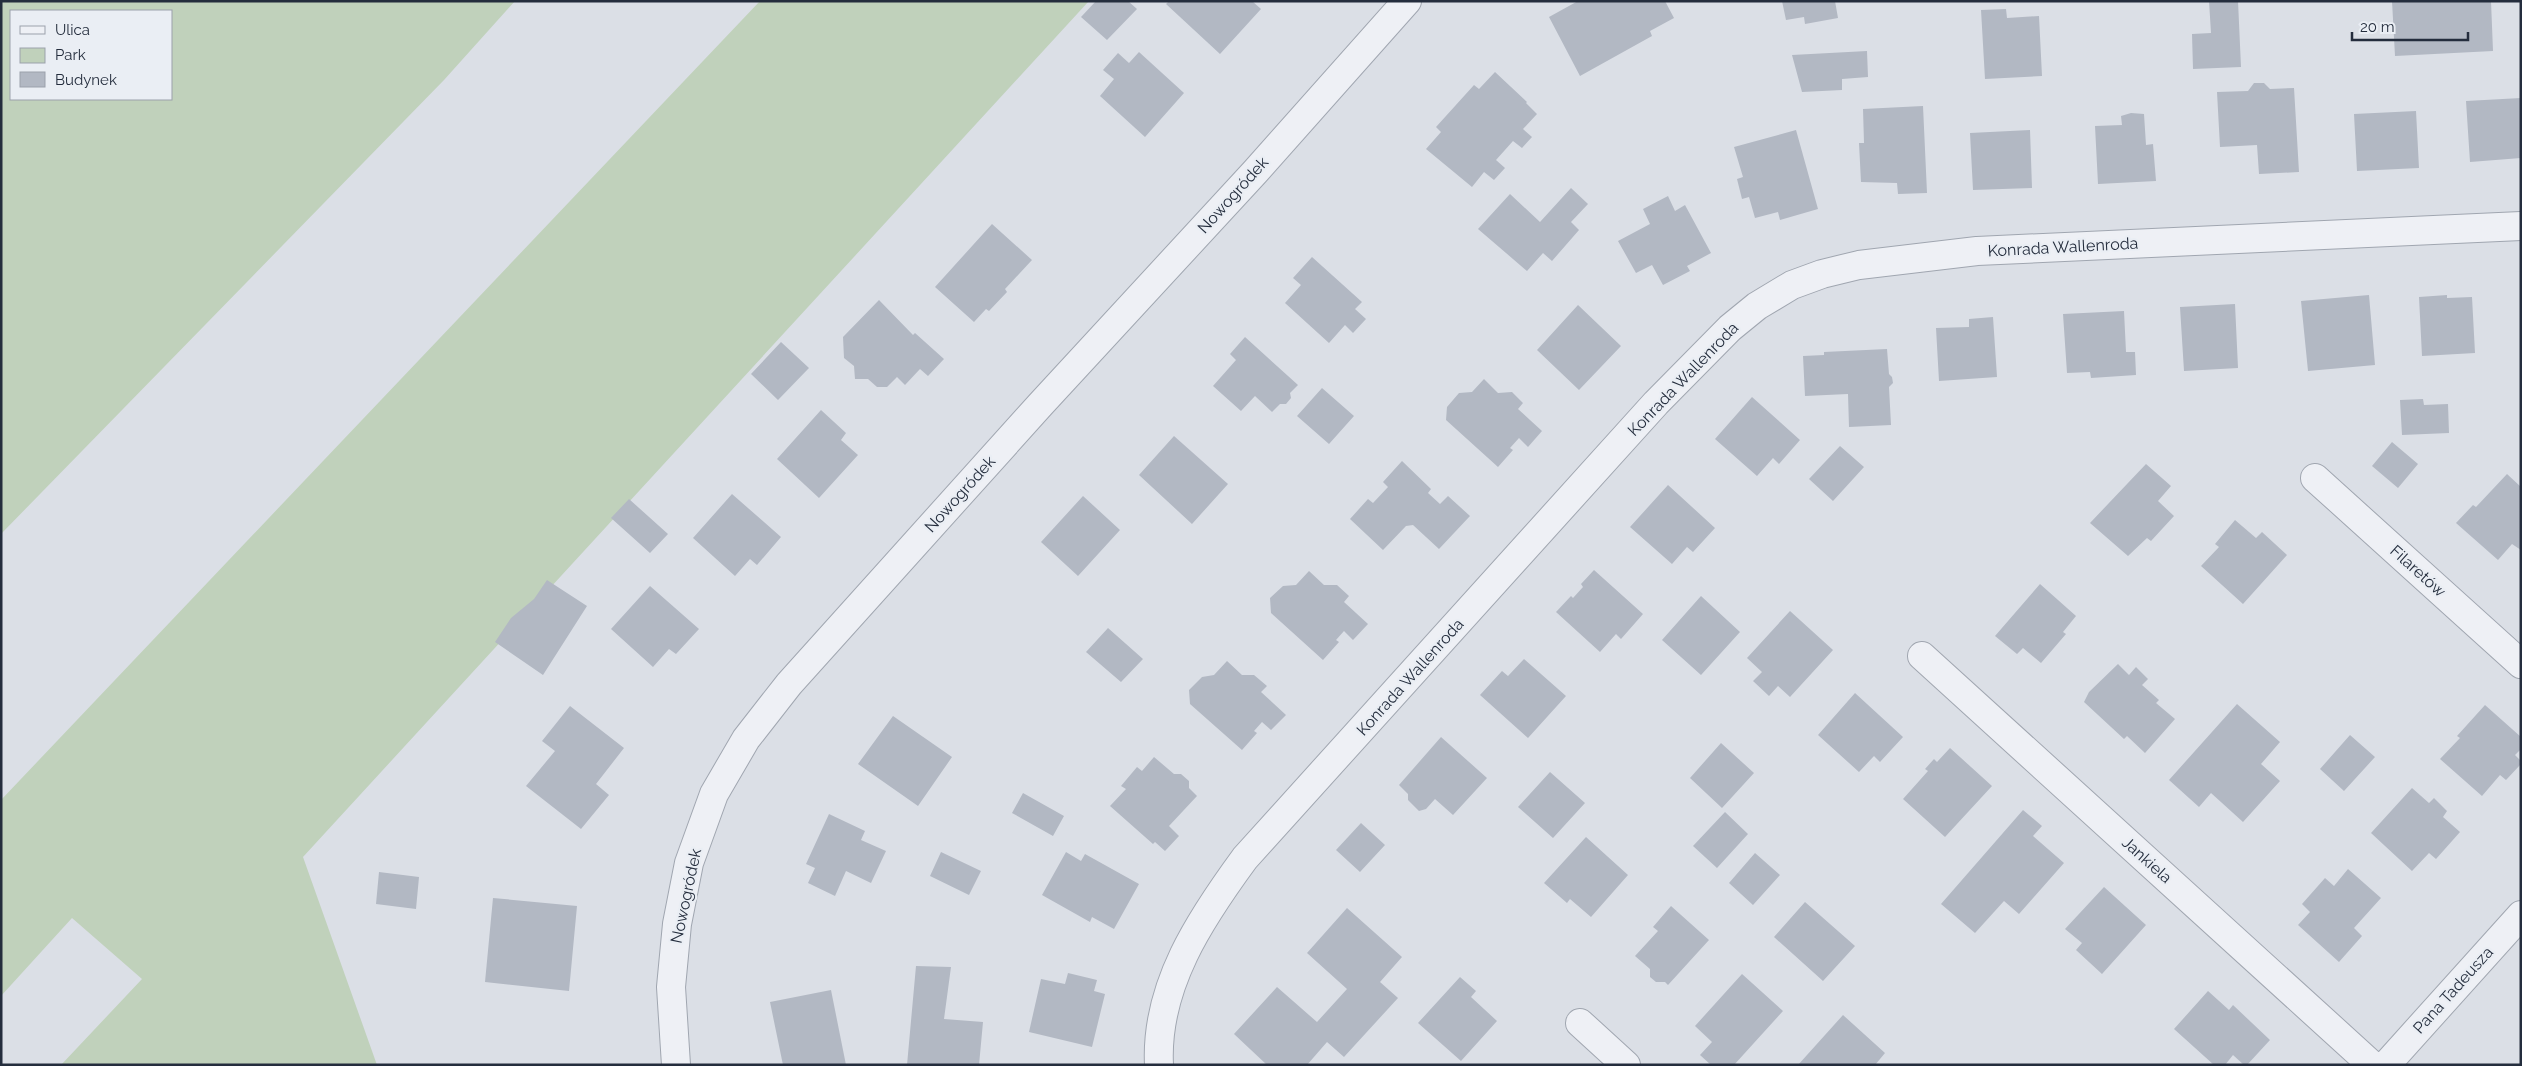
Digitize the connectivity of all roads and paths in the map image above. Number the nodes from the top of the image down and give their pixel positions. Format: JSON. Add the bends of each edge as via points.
{"nodes":[{"id":1,"x":1407,"y":1,"type":"edge"},
{"id":2,"x":2521,"y":226,"type":"edge"},
{"id":3,"x":2315,"y":478,"type":"dead end"},
{"id":4,"x":1922,"y":656,"type":"dead end"},
{"id":5,"x":2521,"y":664,"type":"edge"},
{"id":6,"x":2521,"y":915,"type":"edge"},
{"id":7,"x":1580,"y":1023,"type":"dead end"},
{"id":8,"x":676,"y":1065,"type":"edge"},
{"id":9,"x":1158,"y":1065,"type":"edge"},
{"id":10,"x":1626,"y":1065,"type":"edge"},
{"id":11,"x":2372,"y":1065,"type":"edge"},
{"id":12,"x":2386,"y":1065,"type":"edge"}],
"edges":[{"from":1,"to":8,"type":"street","name":"Nowogródek","via":[[789,684],[746,739],[714,794],[689,863],[677,924],[671,987]]},
{"from":2,"to":9,"type":"street","name":"Konrada Wallenroda","via":[[1977,252],[1859,265],[1792,285],[1730,328],[1656,403],[1245,858],[1210,905],[1171,984]]},
{"from":3,"to":5,"type":"street","name":"Filaretów"},
{"from":4,"to":11,"type":"street","name":"Jankiela"},
{"from":6,"to":12,"type":"street","name":"Pana Tadeusza"},
{"from":7,"to":10,"type":"street"}]}
